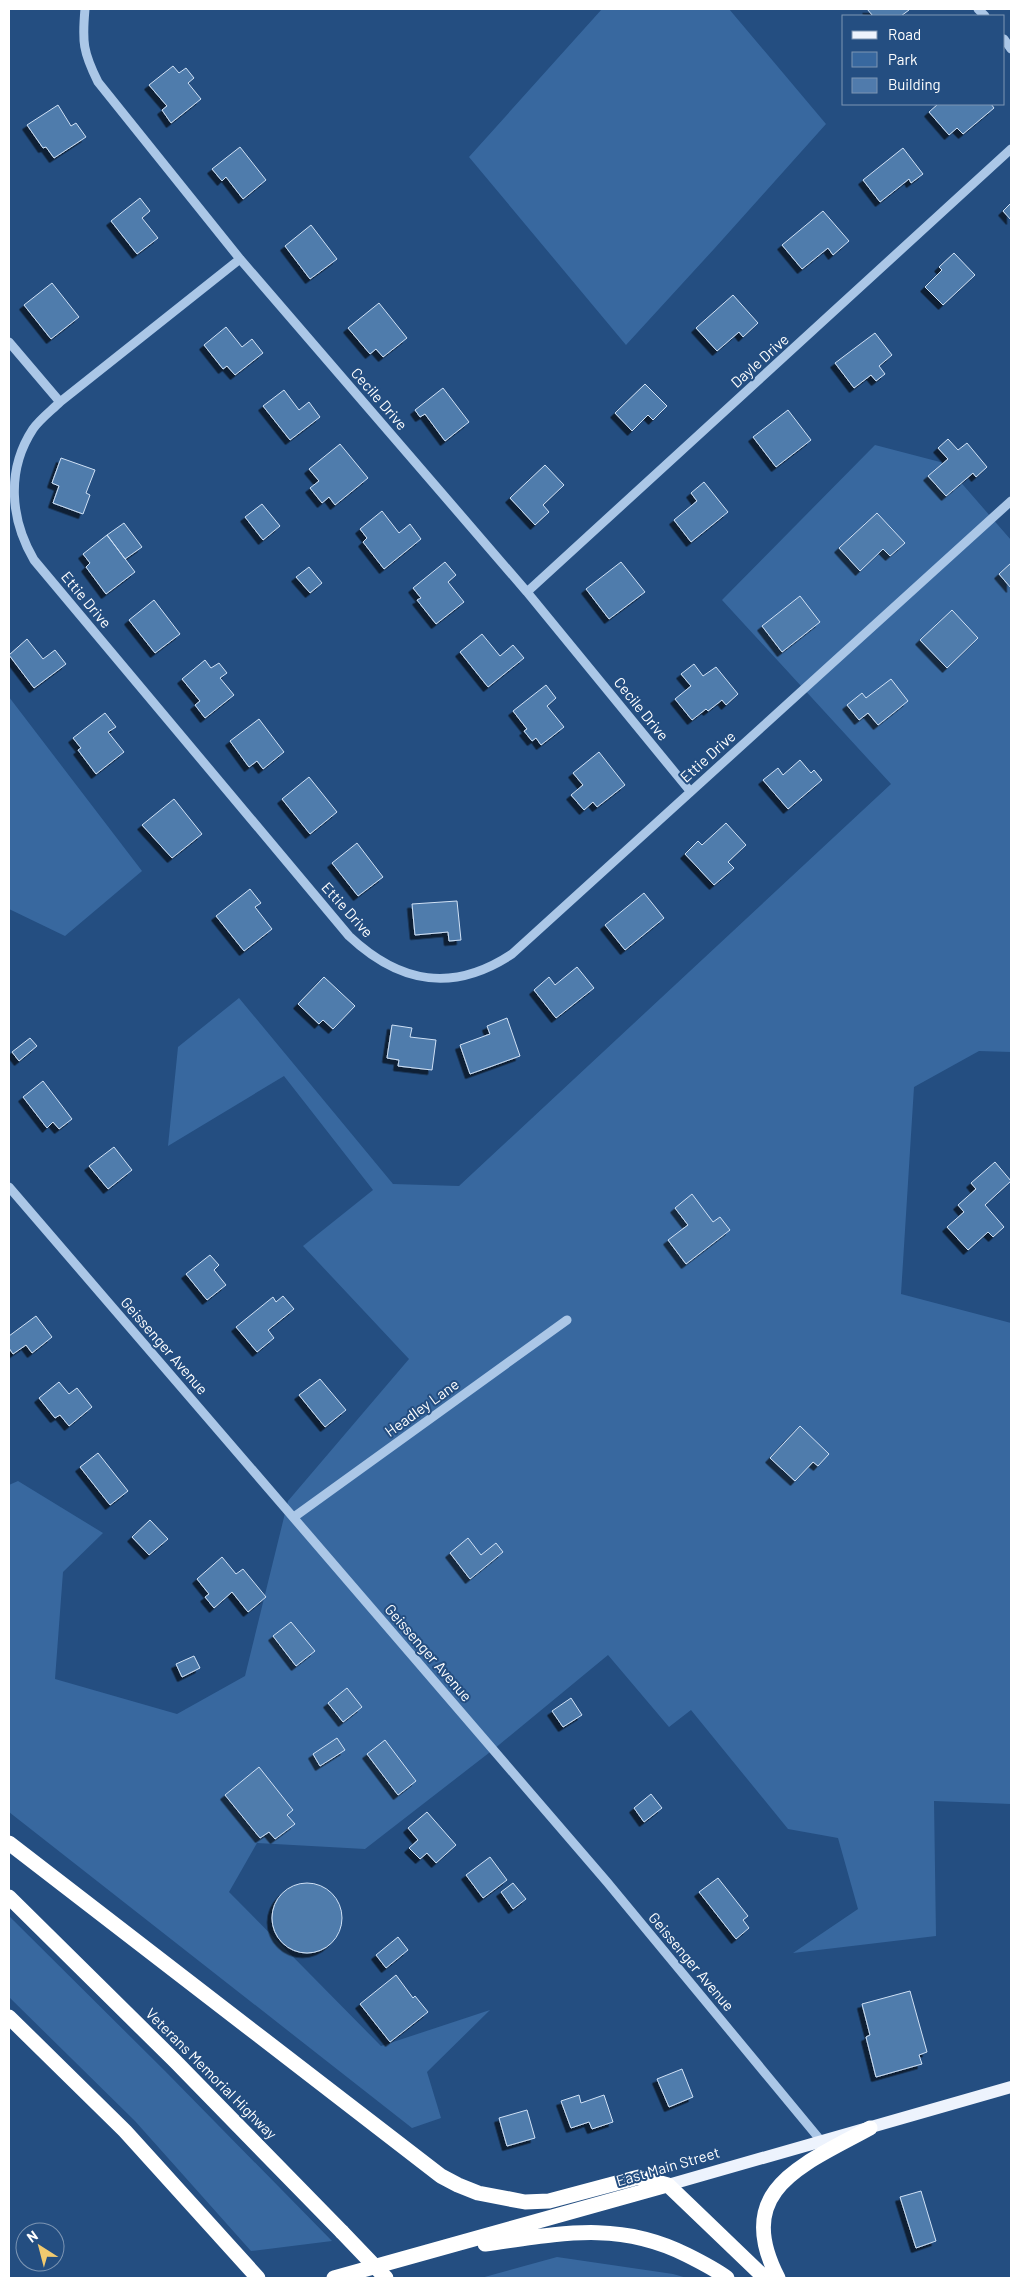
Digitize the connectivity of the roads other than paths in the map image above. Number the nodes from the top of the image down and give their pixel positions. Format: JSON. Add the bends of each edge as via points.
{"nodes":[{"id":1,"x":85,"y":9,"type":"edge"},
{"id":2,"x":1011,"y":149,"type":"edge"},
{"id":3,"x":240,"y":259,"type":"junction"},
{"id":4,"x":9,"y":342,"type":"edge"},
{"id":5,"x":60,"y":402,"type":"junction"},
{"id":6,"x":1011,"y":500,"type":"edge"},
{"id":7,"x":527,"y":592,"type":"junction"},
{"id":8,"x":690,"y":791,"type":"junction"},
{"id":9,"x":9,"y":1186,"type":"edge"},
{"id":10,"x":567,"y":1320,"type":"dead end"},
{"id":11,"x":294,"y":1517,"type":"junction"},
{"id":12,"x":9,"y":1843,"type":"edge"},
{"id":13,"x":9,"y":1897,"type":"edge"},
{"id":14,"x":9,"y":2017,"type":"edge"},
{"id":15,"x":1011,"y":2087,"type":"edge"},
{"id":16,"x":870,"y":2128,"type":"junction"},
{"id":17,"x":822,"y":2142,"type":"junction"},
{"id":18,"x":668,"y":2185,"type":"junction"},
{"id":19,"x":424,"y":2253,"type":"junction"},
{"id":20,"x":258,"y":2278,"type":"edge"},
{"id":21,"x":334,"y":2278,"type":"edge"},
{"id":22,"x":386,"y":2278,"type":"edge"},
{"id":23,"x":727,"y":2278,"type":"edge"},
{"id":24,"x":765,"y":2278,"type":"edge"},
{"id":25,"x":778,"y":2278,"type":"edge"}],
"edges":[{"from":1,"to":3,"type":"street","name":"Cecile Drive","via":[[83,44],[98,82]]},
{"from":2,"to":7,"type":"street","name":"Dayle Drive"},
{"from":3,"to":5,"type":"street","name":"Ettie Drive"},
{"from":3,"to":7,"type":"street","name":"Cecile Drive"},
{"from":4,"to":5,"type":"street"},
{"from":5,"to":8,"type":"street","name":"Ettie Drive","via":[[34,428],[22,450],[14,495],[17,520],[34,560],[343,928],[367,952],[410,974],[431,979],[450,979],[494,966],[512,954]]},
{"from":6,"to":8,"type":"street","name":"Ettie Drive"},
{"from":7,"to":8,"type":"street","name":"Cecile Drive"},
{"from":9,"to":11,"type":"street","name":"Geissenger Avenue"},
{"from":10,"to":11,"type":"street","name":"Headley Lane"},
{"from":11,"to":17,"type":"street","name":"Geissenger Avenue","via":[[607,1882]]},
{"from":12,"to":18,"type":"highway","via":[[380,2130],[458,2185],[494,2197],[525,2202],[549,2201],[639,2177]]},
{"from":13,"to":22,"type":"highway","name":"Veterans Memorial Highway","bridge":true,"via":[[175,2061]]},
{"from":14,"to":20,"type":"highway","via":[[125,2130]]},
{"from":15,"to":16,"type":"main road","name":"East Main Street"},
{"from":16,"to":17,"type":"main road","name":"East Main Street"},
{"from":16,"to":25,"type":"highway","via":[[812,2160],[787,2179],[767,2202],[763,2215],[764,2244]]},
{"from":17,"to":18,"type":"main road","name":"East Main Street"},
{"from":18,"to":19,"type":"highway","name":"East Main Street"},
{"from":18,"to":24,"type":"highway"},
{"from":19,"to":21,"type":"highway","name":"East Main Street"},
{"from":19,"to":23,"type":"highway","via":[[559,2234],[610,2232],[670,2246]]}]}
